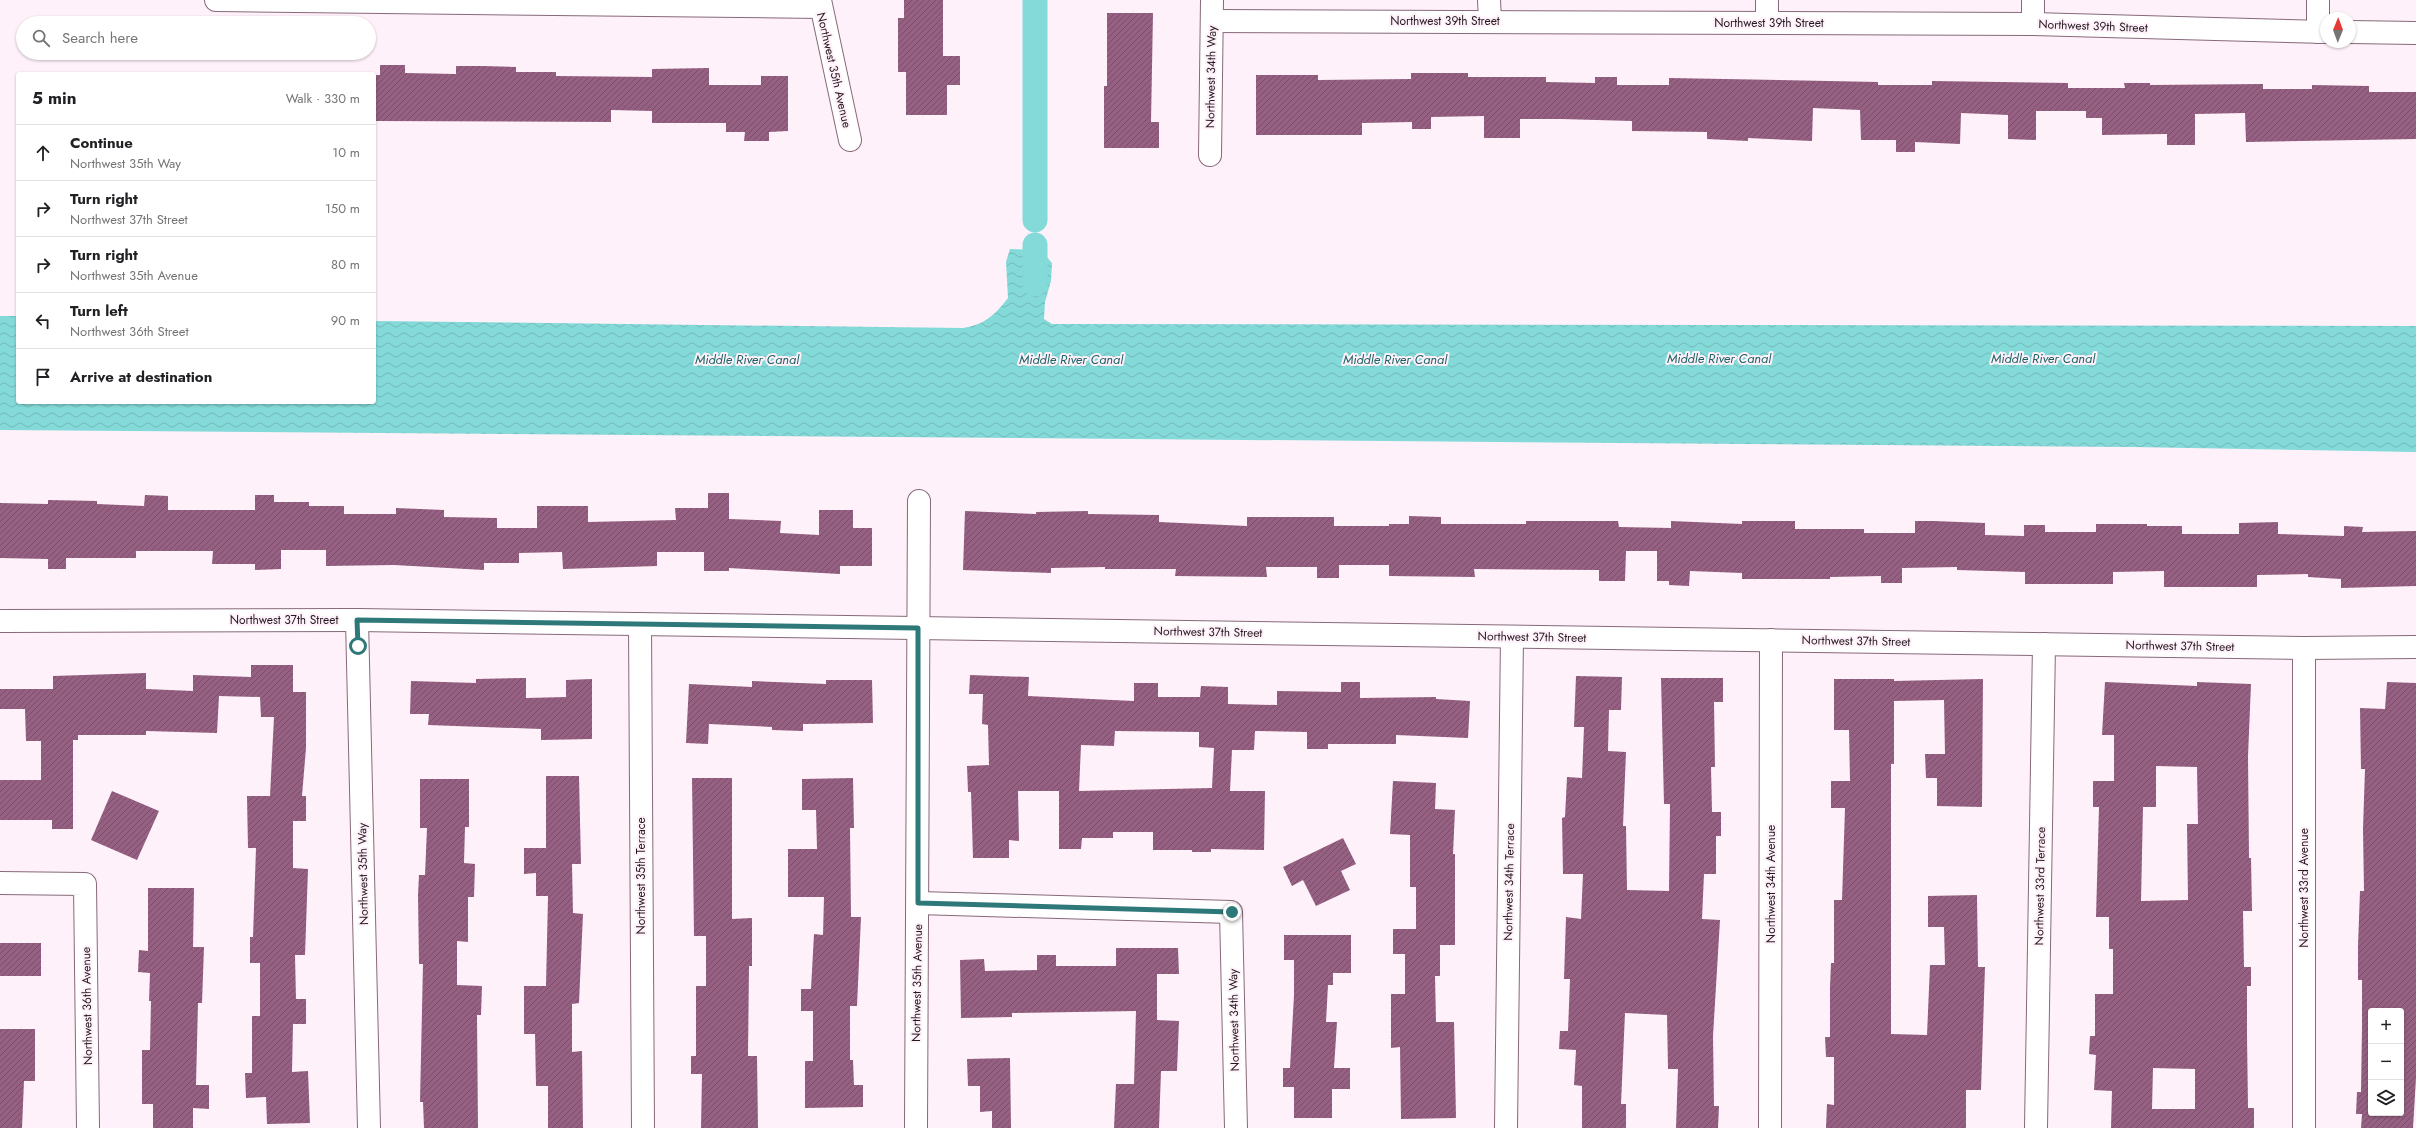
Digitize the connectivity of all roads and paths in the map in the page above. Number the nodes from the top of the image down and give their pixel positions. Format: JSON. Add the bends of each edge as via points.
{"nodes":[{"id":1,"x":216,"y":0,"type":"edge"},
{"id":2,"x":271,"y":0,"type":"edge"},
{"id":3,"x":1767,"y":0,"type":"edge"},
{"id":4,"x":2033,"y":0,"type":"edge"},
{"id":5,"x":2318,"y":0,"type":"edge"},
{"id":6,"x":545,"y":2,"type":"edge"},
{"id":7,"x":820,"y":3,"type":"edge"},
{"id":8,"x":1212,"y":10,"type":"edge"},
{"id":9,"x":1490,"y":10,"type":"edge"},
{"id":10,"x":2320,"y":16,"type":"edge"},
{"id":11,"x":1767,"y":23,"type":"junction"},
{"id":12,"x":2033,"y":24,"type":"junction"},
{"id":13,"x":2320,"y":32,"type":"edge"},
{"id":14,"x":2356,"y":32,"type":"edge"},
{"id":15,"x":2416,"y":33,"type":"edge"},
{"id":16,"x":850,"y":140,"type":"dead end"},
{"id":17,"x":1210,"y":155,"type":"dead end"},
{"id":18,"x":919,"y":501,"type":"dead end"},
{"id":19,"x":357,"y":620,"type":"junction"},
{"id":20,"x":0,"y":621,"type":"edge"},
{"id":21,"x":640,"y":624,"type":"junction"},
{"id":22,"x":918,"y":628,"type":"junction"},
{"id":23,"x":1512,"y":637,"type":"junction"},
{"id":24,"x":1771,"y":640,"type":"junction"},
{"id":25,"x":2044,"y":644,"type":"junction"},
{"id":26,"x":2416,"y":646,"type":"edge"},
{"id":27,"x":2304,"y":648,"type":"junction"},
{"id":28,"x":0,"y":883,"type":"edge"},
{"id":29,"x":918,"y":903,"type":"junction"},
{"id":30,"x":88,"y":1128,"type":"edge"},
{"id":31,"x":369,"y":1128,"type":"edge"},
{"id":32,"x":643,"y":1128,"type":"edge"},
{"id":33,"x":916,"y":1128,"type":"edge"},
{"id":34,"x":1236,"y":1128,"type":"edge"},
{"id":35,"x":1506,"y":1128,"type":"edge"},
{"id":36,"x":1770,"y":1128,"type":"edge"},
{"id":37,"x":2036,"y":1128,"type":"edge"},
{"id":38,"x":2304,"y":1128,"type":"edge"}],
"edges":[{"from":1,"to":2,"type":"street"},
{"from":2,"to":6,"type":"street"},
{"from":3,"to":11,"type":"street"},
{"from":4,"to":12,"type":"street"},
{"from":5,"to":10,"type":"street"},
{"from":6,"to":7,"type":"street"},
{"from":7,"to":16,"type":"street","name":"Northwest 35th Avenue"},
{"from":8,"to":9,"type":"street","name":"Northwest 39th Street"},
{"from":8,"to":17,"type":"street","name":"Northwest 34th Way"},
{"from":9,"to":11,"type":"street","name":"Northwest 39th Street"},
{"from":11,"to":12,"type":"street","name":"Northwest 39th Street"},
{"from":12,"to":13,"type":"street","name":"Northwest 39th Street"},
{"from":14,"to":15,"type":"street"},
{"from":18,"to":22,"type":"street","name":"Northwest 35th Avenue"},
{"from":19,"to":20,"type":"street","name":"Northwest 37th Street"},
{"from":19,"to":21,"type":"street","name":"Northwest 37th Street"},
{"from":19,"to":31,"type":"street","name":"Northwest 35th Way"},
{"from":21,"to":22,"type":"street","name":"Northwest 37th Street"},
{"from":21,"to":32,"type":"street","name":"Northwest 35th Terrace"},
{"from":22,"to":23,"type":"street","name":"Northwest 37th Street"},
{"from":22,"to":29,"type":"street","name":"Northwest 35th Avenue"},
{"from":23,"to":24,"type":"street","name":"Northwest 37th Street"},
{"from":23,"to":35,"type":"street","name":"Northwest 34th Terrace"},
{"from":24,"to":25,"type":"street","name":"Northwest 37th Street"},
{"from":24,"to":36,"type":"street","name":"Northwest 34th Avenue"},
{"from":25,"to":27,"type":"street","name":"Northwest 37th Street"},
{"from":25,"to":37,"type":"street","name":"Northwest 33rd Terrace"},
{"from":26,"to":27,"type":"street","name":"Northwest 37th Street"},
{"from":27,"to":38,"type":"street","name":"Northwest 33rd Avenue"},
{"from":28,"to":30,"type":"street","name":"Northwest 36th Avenue","via":[[85,884]]},
{"from":29,"to":33,"type":"street","name":"Northwest 35th Avenue"},
{"from":29,"to":34,"type":"street","name":"Northwest 34th Way","via":[[1232,912]]}]}
